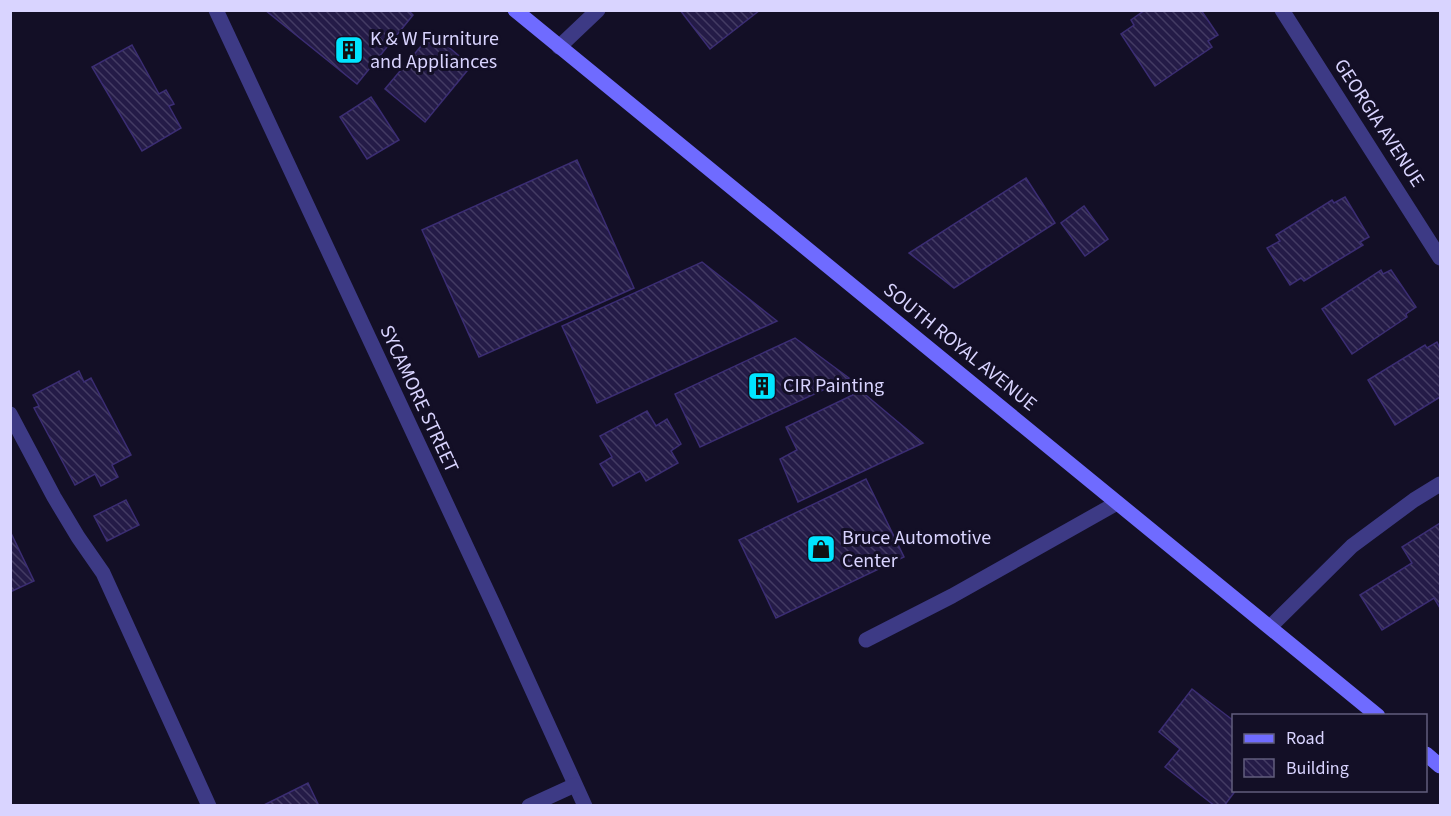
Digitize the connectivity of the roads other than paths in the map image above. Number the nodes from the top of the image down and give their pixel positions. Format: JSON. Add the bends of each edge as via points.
{"nodes":[{"id":1,"x":216,"y":10,"type":"edge"},
{"id":2,"x":515,"y":10,"type":"edge"},
{"id":3,"x":598,"y":10,"type":"edge"},
{"id":4,"x":1282,"y":10,"type":"edge"},
{"id":5,"x":559,"y":47,"type":"junction"},
{"id":6,"x":1440,"y":258,"type":"edge"},
{"id":7,"x":10,"y":414,"type":"edge"},
{"id":8,"x":1440,"y":484,"type":"edge"},
{"id":9,"x":1117,"y":503,"type":"junction"},
{"id":10,"x":1270,"y":627,"type":"junction"},
{"id":11,"x":866,"y":640,"type":"dead end"},
{"id":12,"x":1376,"y":714,"type":"edge"},
{"id":13,"x":1427,"y":756,"type":"edge"},
{"id":14,"x":1440,"y":766,"type":"edge"},
{"id":15,"x":575,"y":784,"type":"junction"},
{"id":16,"x":209,"y":806,"type":"edge"},
{"id":17,"x":530,"y":806,"type":"edge"},
{"id":18,"x":585,"y":806,"type":"edge"}],
"edges":[{"from":1,"to":15,"type":"street","name":"SYCAMORE STREET"},
{"from":2,"to":5,"type":"street","name":"SOUTH ROYAL AVENUE"},
{"from":3,"to":5,"type":"street"},
{"from":4,"to":6,"type":"street","name":"GEORGIA AVENUE"},
{"from":5,"to":9,"type":"street","name":"SOUTH ROYAL AVENUE"},
{"from":7,"to":16,"type":"street","via":[[54,497],[103,573]]},
{"from":8,"to":10,"type":"street","via":[[1352,546]]},
{"from":9,"to":10,"type":"street","name":"SOUTH ROYAL AVENUE"},
{"from":9,"to":11,"type":"street"},
{"from":10,"to":12,"type":"street","name":"SOUTH ROYAL AVENUE"},
{"from":13,"to":14,"type":"street"},
{"from":15,"to":17,"type":"street"},
{"from":15,"to":18,"type":"street","name":"SYCAMORE STREET"}]}
